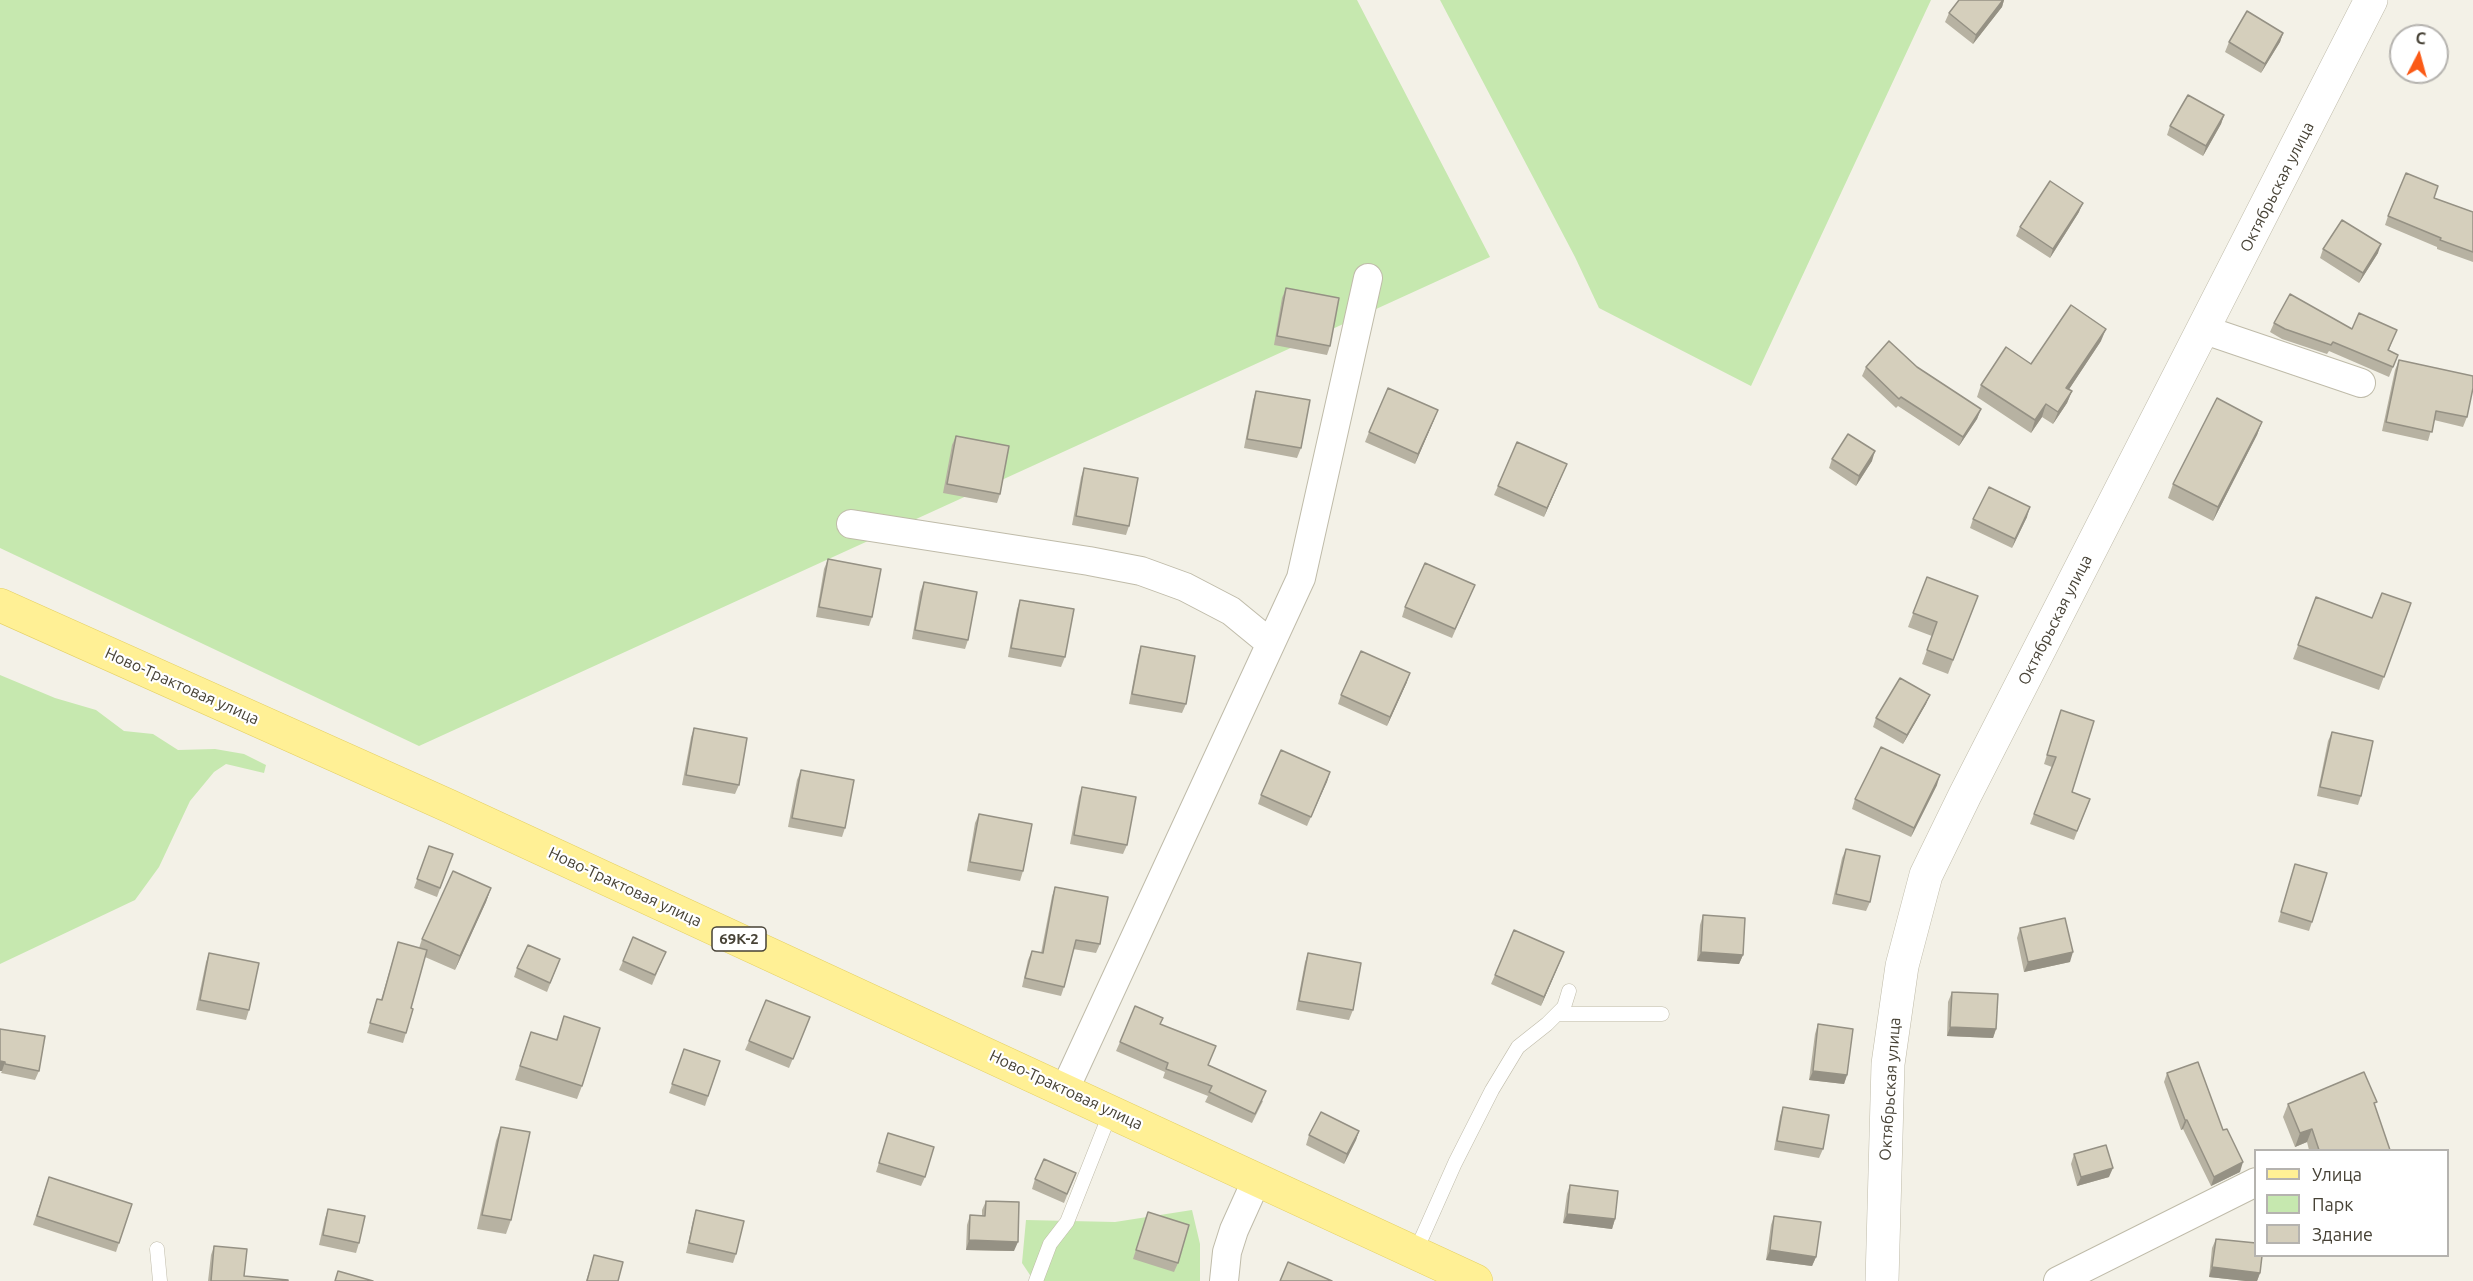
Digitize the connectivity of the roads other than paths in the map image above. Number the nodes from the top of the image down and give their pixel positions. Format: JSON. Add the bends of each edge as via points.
{"nodes":[{"id":1,"x":2371,"y":0,"type":"edge"},
{"id":2,"x":1368,"y":278,"type":"dead end"},
{"id":3,"x":2205,"y":330,"type":"junction"},
{"id":4,"x":2361,"y":383,"type":"dead end"},
{"id":5,"x":851,"y":524,"type":"dead end"},
{"id":6,"x":0,"y":605,"type":"edge"},
{"id":7,"x":1270,"y":643,"type":"junction"},
{"id":8,"x":1569,"y":991,"type":"dead end"},
{"id":9,"x":1557,"y":1014,"type":"junction"},
{"id":10,"x":1662,"y":1014,"type":"dead end"},
{"id":11,"x":1065,"y":1089,"type":"junction"},
{"id":12,"x":1111,"y":1111,"type":"junction"},
{"id":13,"x":1257,"y":1179,"type":"junction"},
{"id":14,"x":2254,"y":1183,"type":"edge"},
{"id":15,"x":158,"y":1249,"type":"dead end"},
{"id":16,"x":1415,"y":1253,"type":"junction"},
{"id":17,"x":160,"y":1281,"type":"edge"},
{"id":18,"x":1036,"y":1281,"type":"edge"},
{"id":19,"x":1224,"y":1281,"type":"edge"},
{"id":20,"x":1476,"y":1281,"type":"edge"},
{"id":21,"x":1882,"y":1281,"type":"edge"},
{"id":22,"x":2058,"y":1281,"type":"edge"}],
"edges":[{"from":1,"to":3,"type":"street","name":"Октябрьская улица"},
{"from":2,"to":7,"type":"street","via":[[1301,578]]},
{"from":3,"to":4,"type":"street"},
{"from":3,"to":21,"type":"street","name":"Октябрьская улица","via":[[1926,875],[1902,966],[1888,1064]]},
{"from":5,"to":7,"type":"street","via":[[1141,571],[1185,586],[1231,611]]},
{"from":6,"to":11,"type":"main road","name":"Ново-Трактовая улица","number":"69К-2","via":[[439,801]]},
{"from":7,"to":11,"type":"street"},
{"from":8,"to":9,"type":"lane"},
{"from":9,"to":10,"type":"lane"},
{"from":9,"to":16,"type":"lane","via":[[1518,1047],[1492,1090]]},
{"from":11,"to":12,"type":"main road","name":"Ново-Трактовая улица","number":"69К-2"},
{"from":12,"to":13,"type":"main road","name":"Ново-Трактовая улица","number":"69К-2"},
{"from":12,"to":18,"type":"lane","via":[[1067,1222],[1050,1244]]},
{"from":13,"to":16,"type":"main road","name":"Ново-Трактовая улица","number":"69К-2"},
{"from":13,"to":19,"type":"street","via":[[1234,1230]]},
{"from":14,"to":22,"type":"street"},
{"from":15,"to":17,"type":"lane"},
{"from":16,"to":20,"type":"main road","name":"Ново-Трактовая улица","number":"69К-2"}]}
